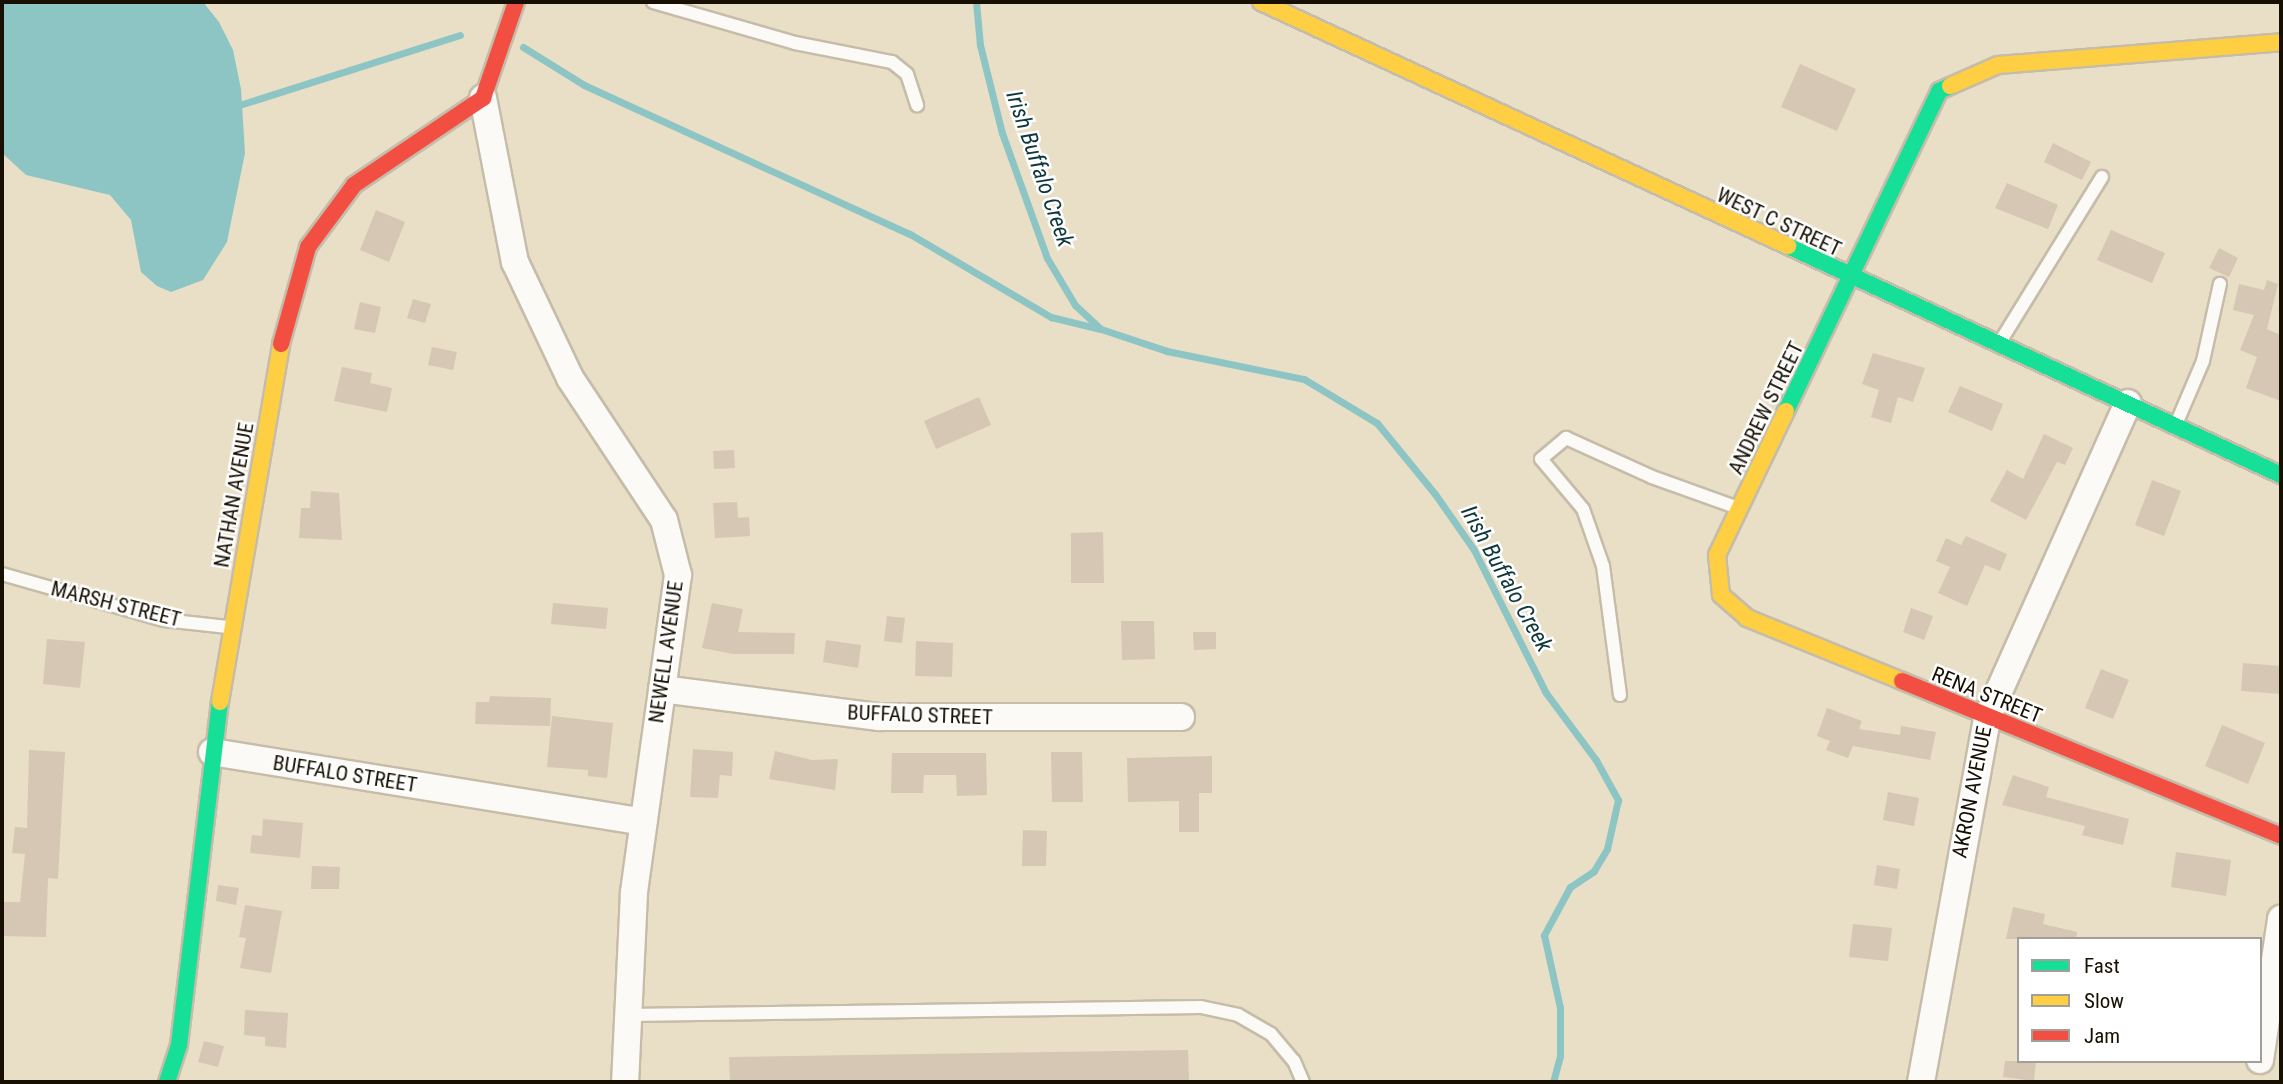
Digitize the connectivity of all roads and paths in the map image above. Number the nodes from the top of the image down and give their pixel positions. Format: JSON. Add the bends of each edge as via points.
{"nodes":[{"id":1,"x":516,"y":2,"type":"edge"},
{"id":2,"x":653,"y":2,"type":"edge"},
{"id":3,"x":1261,"y":2,"type":"edge"},
{"id":4,"x":2281,"y":42,"type":"edge"},
{"id":5,"x":483,"y":98,"type":"junction"},
{"id":6,"x":917,"y":105,"type":"dead end"},
{"id":7,"x":2102,"y":177,"type":"dead end"},
{"id":8,"x":1852,"y":279,"type":"junction"},
{"id":9,"x":2220,"y":284,"type":"dead end"},
{"id":10,"x":1998,"y":345,"type":"junction"},
{"id":11,"x":2128,"y":404,"type":"junction"},
{"id":12,"x":2176,"y":426,"type":"junction"},
{"id":13,"x":2281,"y":475,"type":"edge"},
{"id":14,"x":1740,"y":509,"type":"junction"},
{"id":15,"x":1717,"y":555,"type":"joint"},
{"id":16,"x":2,"y":574,"type":"edge"},
{"id":17,"x":232,"y":627,"type":"junction"},
{"id":18,"x":662,"y":689,"type":"junction"},
{"id":19,"x":1620,"y":695,"type":"dead end"},
{"id":20,"x":1181,"y":717,"type":"dead end"},
{"id":21,"x":1987,"y":718,"type":"junction"},
{"id":22,"x":212,"y":752,"type":"junction"},
{"id":23,"x":643,"y":822,"type":"junction"},
{"id":24,"x":2281,"y":836,"type":"edge"},
{"id":25,"x":2281,"y":919,"type":"edge"},
{"id":26,"x":627,"y":1015,"type":"junction"},
{"id":27,"x":2262,"y":1047,"type":"edge"},
{"id":28,"x":2260,"y":1063,"type":"edge"},
{"id":29,"x":167,"y":1082,"type":"edge"},
{"id":30,"x":625,"y":1082,"type":"edge"},
{"id":31,"x":1303,"y":1082,"type":"edge"},
{"id":32,"x":1921,"y":1082,"type":"edge"},
{"id":33,"x":2257,"y":1082,"type":"edge"}],
"edges":[{"from":1,"to":5,"type":"street"},
{"from":2,"to":6,"type":"lane","via":[[795,43],[892,62],[907,74]]},
{"from":3,"to":8,"type":"street","name":"WEST C STREET"},
{"from":4,"to":8,"type":"street","name":"ANDREW STREET","via":[[1998,65],[1940,91]]},
{"from":5,"to":17,"type":"street","name":"NATHAN AVENUE","via":[[354,186],[308,247],[284,334]]},
{"from":5,"to":18,"type":"street","name":"NEWELL AVENUE","via":[[515,262],[570,378],[664,520],[678,575]]},
{"from":7,"to":10,"type":"lane"},
{"from":8,"to":10,"type":"street","name":"WEST C STREET"},
{"from":8,"to":14,"type":"street","name":"ANDREW STREET"},
{"from":9,"to":12,"type":"lane","via":[[2203,361]]},
{"from":10,"to":11,"type":"street","name":"WEST C STREET"},
{"from":11,"to":12,"type":"street","name":"WEST C STREET"},
{"from":11,"to":21,"type":"street","name":"AKRON AVENUE"},
{"from":12,"to":13,"type":"street","name":"WEST C STREET"},
{"from":14,"to":15,"type":"street","name":"ANDREW STREET"},
{"from":14,"to":19,"type":"lane","via":[[1652,477],[1566,438],[1541,459],[1583,509],[1603,566]]},
{"from":15,"to":21,"type":"street","name":"RENA STREET","via":[[1721,596],[1747,618]]},
{"from":16,"to":17,"type":"lane","name":"MARSH STREET","via":[[164,620]]},
{"from":17,"to":22,"type":"street","name":"NATHAN AVENUE"},
{"from":18,"to":20,"type":"street","name":"BUFFALO STREET","via":[[879,718]]},
{"from":18,"to":23,"type":"street","name":"NEWELL AVENUE"},
{"from":21,"to":24,"type":"street","name":"RENA STREET"},
{"from":21,"to":32,"type":"street","name":"AKRON AVENUE"},
{"from":22,"to":23,"type":"street","name":"BUFFALO STREET"},
{"from":22,"to":29,"type":"street","name":"NATHAN AVENUE","via":[[179,1045]]},
{"from":23,"to":26,"type":"street","name":"NEWELL AVENUE"},
{"from":25,"to":27,"type":"street"},
{"from":26,"to":30,"type":"street","name":"NEWELL AVENUE"},
{"from":26,"to":31,"type":"lane","via":[[1201,1007],[1238,1015],[1271,1034],[1294,1061]]},
{"from":28,"to":33,"type":"street"}]}
